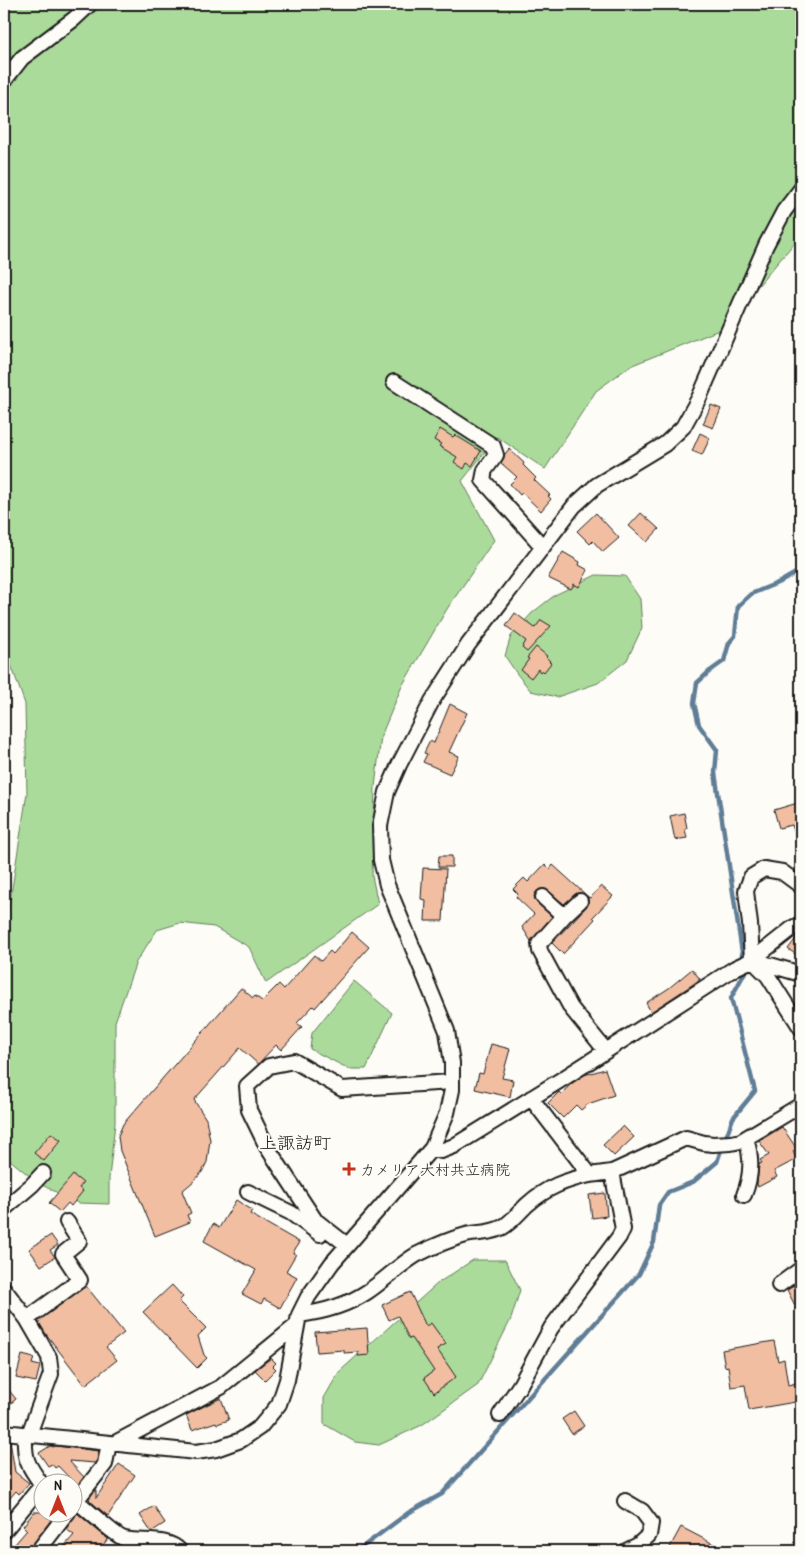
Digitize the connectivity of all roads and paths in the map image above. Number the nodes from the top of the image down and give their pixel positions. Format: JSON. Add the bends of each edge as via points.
{"nodes":[{"id":1,"x":90,"y":4,"type":"edge"},
{"id":2,"x":4,"y":82,"type":"edge"},
{"id":3,"x":801,"y":189,"type":"edge"},
{"id":4,"x":394,"y":382,"type":"dead end"},
{"id":5,"x":542,"y":547,"type":"junction"},
{"id":6,"x":801,"y":886,"type":"edge"},
{"id":7,"x":543,"y":897,"type":"dead end"},
{"id":8,"x":580,"y":901,"type":"dead end"},
{"id":9,"x":564,"y":916,"type":"junction"},
{"id":10,"x":794,"y":927,"type":"dead end"},
{"id":11,"x":751,"y":960,"type":"junction"},
{"id":12,"x":801,"y":974,"type":"edge"},
{"id":13,"x":801,"y":1028,"type":"edge"},
{"id":14,"x":606,"y":1052,"type":"junction"},
{"id":15,"x":452,"y":1082,"type":"junction"},
{"id":16,"x":531,"y":1098,"type":"junction"},
{"id":17,"x":801,"y":1105,"type":"edge"},
{"id":18,"x":746,"y":1138,"type":"junction"},
{"id":19,"x":432,"y":1148,"type":"junction"},
{"id":20,"x":612,"y":1172,"type":"junction"},
{"id":21,"x":43,"y":1173,"type":"dead end"},
{"id":22,"x":590,"y":1175,"type":"junction"},
{"id":23,"x":248,"y":1192,"type":"dead end"},
{"id":24,"x":744,"y":1195,"type":"dead end"},
{"id":25,"x":4,"y":1209,"type":"edge"},
{"id":26,"x":67,"y":1222,"type":"dead end"},
{"id":27,"x":345,"y":1248,"type":"junction"},
{"id":28,"x":801,"y":1269,"type":"edge"},
{"id":29,"x":779,"y":1285,"type":"dead end"},
{"id":30,"x":4,"y":1289,"type":"edge"},
{"id":31,"x":27,"y":1319,"type":"junction"},
{"id":32,"x":298,"y":1320,"type":"junction"},
{"id":33,"x":500,"y":1415,"type":"dead end"},
{"id":34,"x":4,"y":1432,"type":"edge"},
{"id":35,"x":27,"y":1434,"type":"junction"},
{"id":36,"x":112,"y":1443,"type":"junction"},
{"id":37,"x":82,"y":1495,"type":"edge"},
{"id":38,"x":625,"y":1501,"type":"dead end"},
{"id":39,"x":82,"y":1509,"type":"edge"},
{"id":40,"x":60,"y":1522,"type":"edge"},
{"id":41,"x":4,"y":1532,"type":"edge"},
{"id":42,"x":38,"y":1551,"type":"edge"},
{"id":43,"x":180,"y":1551,"type":"edge"},
{"id":44,"x":626,"y":1551,"type":"edge"}],
"edges":[{"from":1,"to":2,"type":"street","via":[[22,58]]},
{"from":3,"to":5,"type":"street","via":[[784,211],[766,246],[683,427],[665,444],[597,485],[574,506]]},
{"from":4,"to":5,"type":"street","via":[[493,446],[496,455],[484,470],[483,480]]},
{"from":5,"to":15,"type":"street","via":[[468,644],[432,701],[387,792],[380,826],[381,860],[387,885],[447,1031]]},
{"from":6,"to":11,"type":"street","via":[[782,872],[764,870],[752,877],[746,891]]},
{"from":7,"to":9,"type":"street"},
{"from":8,"to":9,"type":"street"},
{"from":9,"to":14,"type":"street","via":[[539,944],[540,951],[571,1008]]},
{"from":10,"to":11,"type":"street"},
{"from":11,"to":12,"type":"street"},
{"from":11,"to":13,"type":"street","via":[[768,976]]},
{"from":11,"to":14,"type":"street"},
{"from":14,"to":16,"type":"street"},
{"from":15,"to":19,"type":"street","via":[[447,1113]]},
{"from":15,"to":27,"type":"street","via":[[342,1089],[294,1060],[269,1066],[247,1086],[248,1110],[267,1147],[315,1220]]},
{"from":16,"to":19,"type":"street","via":[[454,1146],[441,1151]]},
{"from":16,"to":22,"type":"street"},
{"from":17,"to":18,"type":"street"},
{"from":18,"to":20,"type":"street","via":[[731,1144],[686,1138]]},
{"from":18,"to":24,"type":"street","via":[[751,1173]]},
{"from":19,"to":27,"type":"street"},
{"from":20,"to":22,"type":"street"},
{"from":20,"to":33,"type":"street","via":[[623,1228],[619,1237],[551,1328]]},
{"from":21,"to":25,"type":"street"},
{"from":22,"to":32,"type":"street","via":[[550,1187],[503,1227],[485,1234],[455,1238],[416,1255],[367,1292]]},
{"from":23,"to":27,"type":"street","via":[[291,1213]]},
{"from":26,"to":31,"type":"street","via":[[79,1241],[63,1254],[80,1280]]},
{"from":27,"to":32,"type":"street","via":[[308,1297]]},
{"from":28,"to":29,"type":"street"},
{"from":30,"to":31,"type":"street"},
{"from":31,"to":35,"type":"street","via":[[49,1357],[51,1374]]},
{"from":32,"to":36,"type":"street","via":[[221,1387]]},
{"from":32,"to":36,"type":"street","via":[[287,1380],[279,1404],[260,1427],[241,1440],[196,1452]]},
{"from":34,"to":35,"type":"street"},
{"from":35,"to":36,"type":"street"},
{"from":35,"to":41,"type":"street","via":[[24,1453],[29,1468],[42,1485]]},
{"from":36,"to":37,"type":"street","via":[[105,1464]]},
{"from":38,"to":44,"type":"street","via":[[642,1511],[651,1523],[649,1535]]},
{"from":39,"to":43,"type":"street","via":[[123,1539],[164,1543],[176,1546]]},
{"from":40,"to":42,"type":"street"}]}
